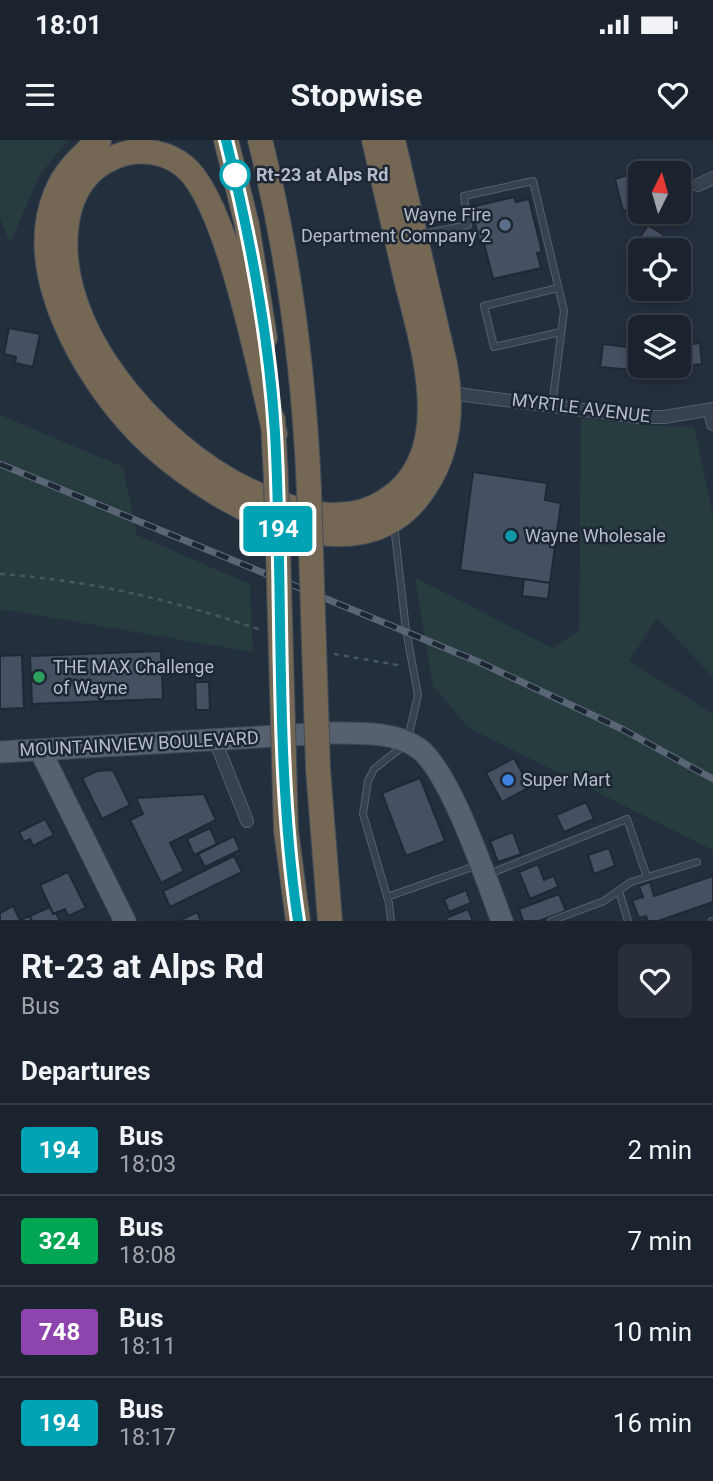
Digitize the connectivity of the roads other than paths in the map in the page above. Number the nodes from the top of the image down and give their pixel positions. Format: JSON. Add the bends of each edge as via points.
{"nodes":[{"id":1,"x":99,"y":140,"type":"edge"},
{"id":2,"x":226,"y":140,"type":"edge"},
{"id":3,"x":262,"y":140,"type":"edge"},
{"id":4,"x":374,"y":140,"type":"edge"},
{"id":5,"x":393,"y":140,"type":"edge"},
{"id":6,"x":713,"y":178,"type":"edge"},
{"id":7,"x":698,"y":185,"type":"dead end"},
{"id":8,"x":415,"y":236,"type":"junction"},
{"id":9,"x":558,"y":288,"type":"junction"},
{"id":10,"x":561,"y":332,"type":"junction"},
{"id":11,"x":449,"y":393,"type":"junction"},
{"id":12,"x":552,"y":406,"type":"junction"},
{"id":13,"x":711,"y":410,"type":"edge"},
{"id":14,"x":713,"y":425,"type":"edge"},
{"id":15,"x":275,"y":434,"type":"junction"},
{"id":16,"x":392,"y":508,"type":"junction"},
{"id":17,"x":215,"y":740,"type":"junction"},
{"id":18,"x":407,"y":743,"type":"junction"},
{"id":19,"x":40,"y":750,"type":"junction"},
{"id":20,"x":0,"y":752,"type":"edge"},
{"id":21,"x":247,"y":821,"type":"dead end"},
{"id":22,"x":697,"y":862,"type":"dead end"},
{"id":23,"x":482,"y":870,"type":"junction"},
{"id":24,"x":647,"y":877,"type":"junction"},
{"id":25,"x":288,"y":885,"type":"junction"},
{"id":26,"x":619,"y":891,"type":"junction"},
{"id":27,"x":387,"y":897,"type":"junction"},
{"id":28,"x":125,"y":921,"type":"edge"},
{"id":29,"x":283,"y":921,"type":"edge"},
{"id":30,"x":298,"y":921,"type":"edge"},
{"id":31,"x":330,"y":921,"type":"edge"},
{"id":32,"x":391,"y":921,"type":"edge"},
{"id":33,"x":502,"y":921,"type":"edge"},
{"id":34,"x":551,"y":921,"type":"edge"},
{"id":35,"x":628,"y":921,"type":"edge"}],
"edges":[{"from":1,"to":16,"type":"highway","via":[[74,164],[55,194],[48,254],[54,290],[73,341],[115,406],[185,473],[264,517],[312,533],[336,534],[381,526]]},
{"from":2,"to":15,"type":"highway","via":[[256,278]]},
{"from":3,"to":31,"type":"highway","bridge":true,"via":[[297,325],[306,420],[318,769]]},
{"from":4,"to":16,"type":"highway","via":[[430,388],[424,448]]},
{"from":5,"to":8,"type":"highway"},
{"from":6,"to":7,"type":"street"},
{"from":8,"to":9,"type":"lane","via":[[468,225],[464,196],[533,181]]},
{"from":8,"to":11,"type":"highway"},
{"from":9,"to":10,"type":"lane","via":[[564,311]]},
{"from":9,"to":10,"type":"lane","via":[[484,306],[494,347]]},
{"from":10,"to":12,"type":"lane"},
{"from":11,"to":12,"type":"street","name":"MYRTLE AVENUE"},
{"from":11,"to":16,"type":"highway","via":[[447,432],[433,474],[420,496]]},
{"from":12,"to":13,"type":"street","name":"MYRTLE AVENUE","via":[[664,418]]},
{"from":13,"to":14,"type":"street"},
{"from":15,"to":16,"type":"highway","via":[[232,267],[198,181],[176,160],[145,152],[98,165],[72,201],[67,219],[67,264],[90,332],[135,401],[205,465],[271,500],[335,516]]},
{"from":15,"to":25,"type":"highway","bridge":true},
{"from":16,"to":18,"type":"lane","via":[[418,695]]},
{"from":17,"to":18,"type":"main road","name":"MOUNTAINVIEW BOULEVARD","via":[[351,733]]},
{"from":17,"to":19,"type":"main road","name":"MOUNTAINVIEW BOULEVARD"},
{"from":17,"to":21,"type":"street"},
{"from":18,"to":23,"type":"main road","name":"MOUNTAINVIEW BOULEVARD","via":[[434,764],[452,795]]},
{"from":18,"to":27,"type":"lane","via":[[374,769],[364,800],[363,814]]},
{"from":19,"to":20,"type":"main road","name":"MOUNTAINVIEW BOULEVARD"},
{"from":19,"to":28,"type":"main road"},
{"from":22,"to":24,"type":"lane"},
{"from":23,"to":24,"type":"lane","via":[[627,819]]},
{"from":23,"to":27,"type":"lane"},
{"from":23,"to":33,"type":"main road","name":"MOUNTAINVIEW BOULEVARD"},
{"from":24,"to":26,"type":"lane"},
{"from":25,"to":29,"type":"highway"},
{"from":25,"to":30,"type":"highway"},
{"from":26,"to":34,"type":"lane"},
{"from":26,"to":35,"type":"lane"},
{"from":27,"to":32,"type":"lane"}]}
